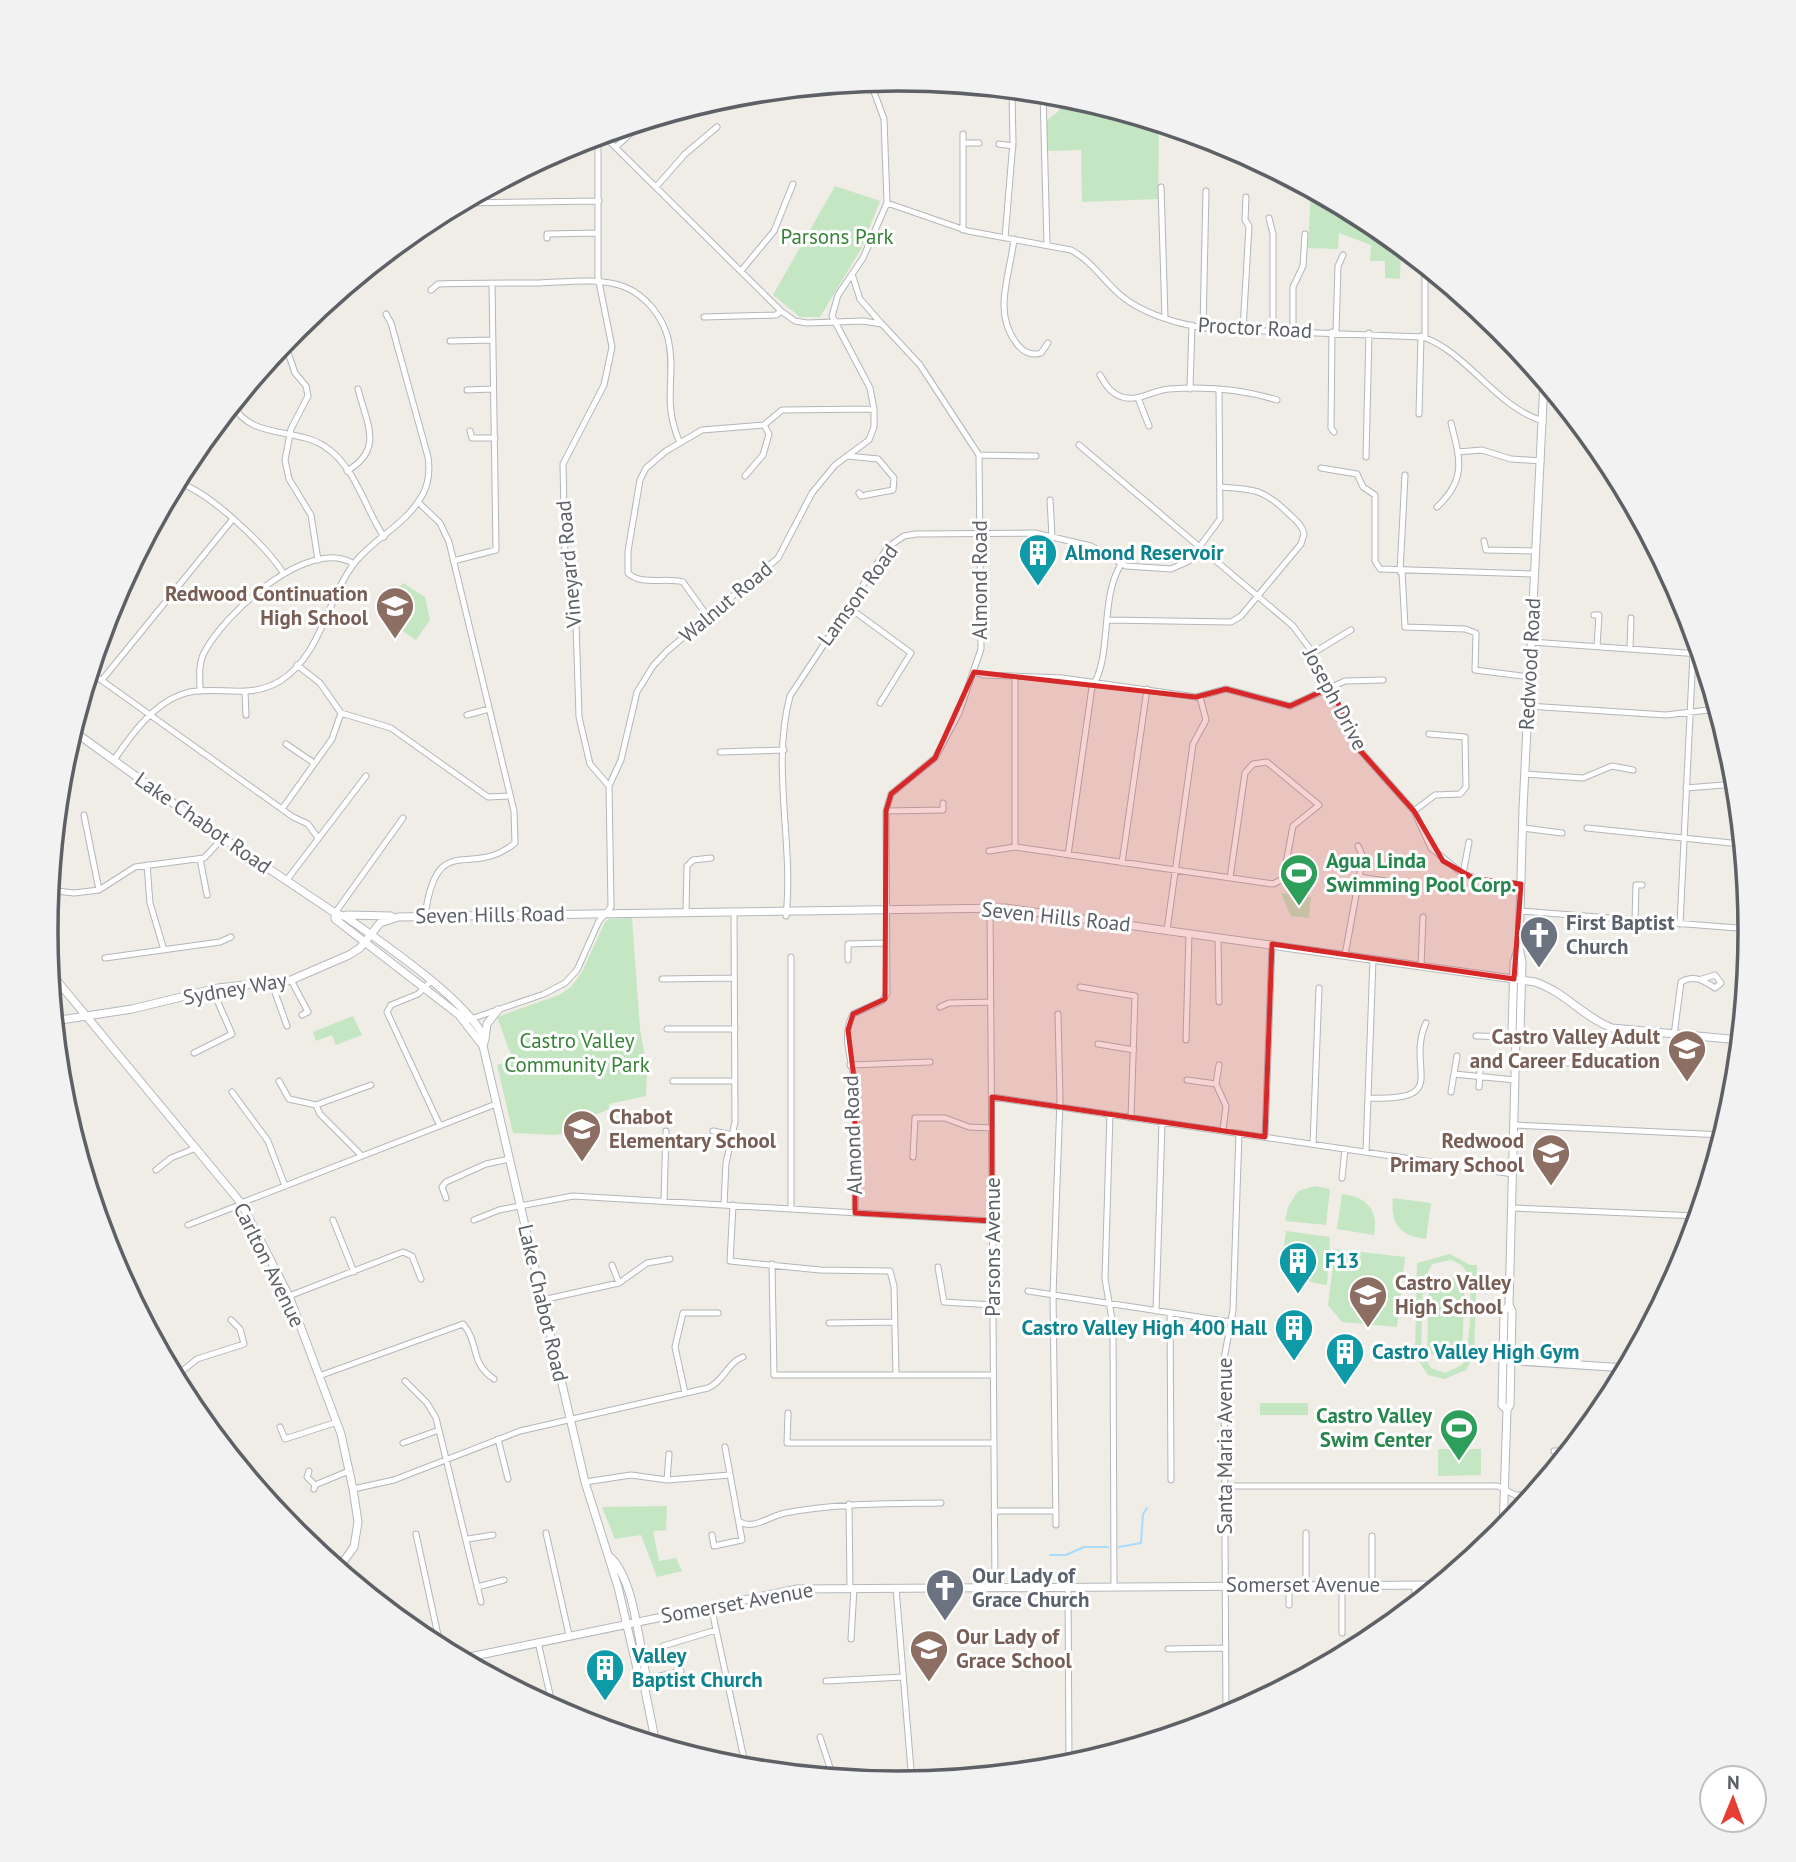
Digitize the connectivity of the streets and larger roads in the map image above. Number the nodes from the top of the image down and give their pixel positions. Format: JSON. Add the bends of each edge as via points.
{"nodes":[{"id":1,"x":874,"y":92,"type":"edge"},
{"id":2,"x":1012,"y":99,"type":"edge"},
{"id":3,"x":1043,"y":104,"type":"edge"},
{"id":4,"x":717,"y":127,"type":"dead end"},
{"id":5,"x":963,"y":134,"type":"dead end"},
{"id":6,"x":629,"y":135,"type":"edge"},
{"id":7,"x":609,"y":142,"type":"edge"},
{"id":8,"x":963,"y":143,"type":"junction"},
{"id":9,"x":979,"y":143,"type":"dead end"},
{"id":10,"x":999,"y":144,"type":"dead end"},
{"id":11,"x":600,"y":146,"type":"edge"},
{"id":12,"x":1013,"y":146,"type":"junction"},
{"id":13,"x":615,"y":147,"type":"junction"},
{"id":14,"x":793,"y":184,"type":"dead end"},
{"id":15,"x":656,"y":187,"type":"junction"},
{"id":16,"x":1161,"y":187,"type":"dead end"},
{"id":17,"x":1206,"y":191,"type":"dead end"},
{"id":18,"x":1246,"y":197,"type":"dead end"},
{"id":19,"x":598,"y":201,"type":"junction"},
{"id":20,"x":887,"y":203,"type":"junction"},
{"id":21,"x":477,"y":204,"type":"edge"},
{"id":22,"x":1269,"y":218,"type":"dead end"},
{"id":23,"x":963,"y":230,"type":"junction"},
{"id":24,"x":598,"y":233,"type":"junction"},
{"id":25,"x":1305,"y":234,"type":"dead end"},
{"id":26,"x":1005,"y":237,"type":"junction"},
{"id":27,"x":547,"y":238,"type":"dead end"},
{"id":28,"x":1014,"y":239,"type":"junction"},
{"id":29,"x":1047,"y":244,"type":"junction"},
{"id":30,"x":1343,"y":256,"type":"dead end"},
{"id":31,"x":741,"y":271,"type":"junction"},
{"id":32,"x":852,"y":274,"type":"junction"},
{"id":33,"x":1425,"y":278,"type":"dead end"},
{"id":34,"x":599,"y":282,"type":"junction"},
{"id":35,"x":492,"y":283,"type":"junction"},
{"id":36,"x":431,"y":290,"type":"dead end"},
{"id":37,"x":781,"y":311,"type":"junction"},
{"id":38,"x":386,"y":314,"type":"dead end"},
{"id":39,"x":704,"y":317,"type":"dead end"},
{"id":40,"x":1164,"y":317,"type":"junction"},
{"id":41,"x":835,"y":323,"type":"junction"},
{"id":42,"x":883,"y":324,"type":"junction"},
{"id":43,"x":1192,"y":325,"type":"junction"},
{"id":44,"x":1203,"y":328,"type":"junction"},
{"id":45,"x":1243,"y":330,"type":"junction"},
{"id":46,"x":1273,"y":331,"type":"junction"},
{"id":47,"x":1293,"y":331,"type":"junction"},
{"id":48,"x":1334,"y":332,"type":"junction"},
{"id":49,"x":1369,"y":333,"type":"junction"},
{"id":50,"x":1423,"y":337,"type":"junction"},
{"id":51,"x":493,"y":340,"type":"junction"},
{"id":52,"x":450,"y":341,"type":"dead end"},
{"id":53,"x":1048,"y":343,"type":"dead end"},
{"id":54,"x":289,"y":353,"type":"edge"},
{"id":55,"x":1100,"y":375,"type":"dead end"},
{"id":56,"x":358,"y":389,"type":"dead end"},
{"id":57,"x":494,"y":389,"type":"junction"},
{"id":58,"x":1190,"y":389,"type":"junction"},
{"id":59,"x":1219,"y":389,"type":"junction"},
{"id":60,"x":467,"y":390,"type":"dead end"},
{"id":61,"x":1544,"y":394,"type":"edge"},
{"id":62,"x":1138,"y":398,"type":"junction"},
{"id":63,"x":1544,"y":398,"type":"junction"},
{"id":64,"x":1548,"y":398,"type":"edge"},
{"id":65,"x":1277,"y":400,"type":"dead end"},
{"id":66,"x":874,"y":409,"type":"junction"},
{"id":67,"x":238,"y":410,"type":"edge"},
{"id":68,"x":1419,"y":414,"type":"dead end"},
{"id":69,"x":1543,"y":421,"type":"junction"},
{"id":70,"x":1451,"y":423,"type":"dead end"},
{"id":71,"x":764,"y":425,"type":"junction"},
{"id":72,"x":1149,"y":426,"type":"dead end"},
{"id":73,"x":470,"y":431,"type":"dead end"},
{"id":74,"x":1334,"y":432,"type":"dead end"},
{"id":75,"x":289,"y":434,"type":"junction"},
{"id":76,"x":495,"y":438,"type":"junction"},
{"id":77,"x":680,"y":443,"type":"junction"},
{"id":78,"x":1079,"y":445,"type":"dead end"},
{"id":79,"x":1458,"y":452,"type":"junction"},
{"id":80,"x":979,"y":455,"type":"junction"},
{"id":81,"x":848,"y":456,"type":"junction"},
{"id":82,"x":1036,"y":456,"type":"dead end"},
{"id":83,"x":1366,"y":457,"type":"dead end"},
{"id":84,"x":1541,"y":461,"type":"junction"},
{"id":85,"x":1321,"y":468,"type":"dead end"},
{"id":86,"x":347,"y":471,"type":"junction"},
{"id":87,"x":1405,"y":475,"type":"dead end"},
{"id":88,"x":745,"y":476,"type":"dead end"},
{"id":89,"x":185,"y":486,"type":"edge"},
{"id":90,"x":1221,"y":487,"type":"junction"},
{"id":91,"x":859,"y":493,"type":"dead end"},
{"id":92,"x":1050,"y":500,"type":"dead end"},
{"id":93,"x":418,"y":502,"type":"junction"},
{"id":94,"x":1437,"y":507,"type":"dead end"},
{"id":95,"x":232,"y":520,"type":"junction"},
{"id":96,"x":980,"y":534,"type":"junction"},
{"id":97,"x":384,"y":537,"type":"junction"},
{"id":98,"x":1052,"y":537,"type":"junction"},
{"id":99,"x":1484,"y":541,"type":"dead end"},
{"id":100,"x":1201,"y":546,"type":"junction"},
{"id":101,"x":1536,"y":551,"type":"junction"},
{"id":102,"x":318,"y":560,"type":"junction"},
{"id":103,"x":453,"y":561,"type":"junction"},
{"id":104,"x":354,"y":564,"type":"junction"},
{"id":105,"x":1121,"y":564,"type":"junction"},
{"id":106,"x":1401,"y":572,"type":"junction"},
{"id":107,"x":284,"y":574,"type":"junction"},
{"id":108,"x":1535,"y":574,"type":"junction"},
{"id":109,"x":1258,"y":594,"type":"junction"},
{"id":110,"x":847,"y":606,"type":"junction"},
{"id":111,"x":1594,"y":615,"type":"dead end"},
{"id":112,"x":708,"y":617,"type":"junction"},
{"id":113,"x":1631,"y":618,"type":"dead end"},
{"id":114,"x":1107,"y":620,"type":"junction"},
{"id":115,"x":1351,"y":630,"type":"dead end"},
{"id":116,"x":1531,"y":642,"type":"junction"},
{"id":117,"x":1597,"y":646,"type":"junction"},
{"id":118,"x":1630,"y":648,"type":"junction"},
{"id":119,"x":1313,"y":653,"type":"junction"},
{"id":120,"x":1691,"y":653,"type":"edge"},
{"id":121,"x":1693,"y":658,"type":"edge"},
{"id":122,"x":297,"y":665,"type":"junction"},
{"id":123,"x":974,"y":672,"type":"junction"},
{"id":124,"x":97,"y":677,"type":"edge"},
{"id":125,"x":1015,"y":677,"type":"junction"},
{"id":126,"x":1530,"y":677,"type":"junction"},
{"id":127,"x":102,"y":680,"type":"junction"},
{"id":128,"x":1383,"y":680,"type":"dead end"},
{"id":129,"x":1095,"y":682,"type":"junction"},
{"id":130,"x":1331,"y":687,"type":"junction"},
{"id":131,"x":1147,"y":689,"type":"junction"},
{"id":132,"x":200,"y":690,"type":"junction"},
{"id":133,"x":245,"y":692,"type":"junction"},
{"id":134,"x":1199,"y":697,"type":"junction"},
{"id":135,"x":880,"y":703,"type":"dead end"},
{"id":136,"x":1528,"y":706,"type":"junction"},
{"id":137,"x":489,"y":709,"type":"junction"},
{"id":138,"x":1709,"y":710,"type":"edge"},
{"id":139,"x":1690,"y":712,"type":"junction"},
{"id":140,"x":341,"y":713,"type":"junction"},
{"id":141,"x":150,"y":715,"type":"junction"},
{"id":142,"x":246,"y":715,"type":"dead end"},
{"id":143,"x":467,"y":715,"type":"dead end"},
{"id":144,"x":1429,"y":734,"type":"dead end"},
{"id":145,"x":81,"y":736,"type":"edge"},
{"id":146,"x":286,"y":744,"type":"dead end"},
{"id":147,"x":784,"y":751,"type":"junction"},
{"id":148,"x":720,"y":752,"type":"dead end"},
{"id":149,"x":114,"y":760,"type":"junction"},
{"id":150,"x":314,"y":763,"type":"junction"},
{"id":151,"x":1633,"y":770,"type":"dead end"},
{"id":152,"x":1525,"y":774,"type":"junction"},
{"id":153,"x":366,"y":776,"type":"dead end"},
{"id":154,"x":1725,"y":785,"type":"edge"},
{"id":155,"x":609,"y":786,"type":"junction"},
{"id":156,"x":1686,"y":788,"type":"junction"},
{"id":157,"x":510,"y":796,"type":"junction"},
{"id":158,"x":943,"y":803,"type":"dead end"},
{"id":159,"x":282,"y":809,"type":"junction"},
{"id":160,"x":886,"y":811,"type":"junction"},
{"id":161,"x":1413,"y":811,"type":"junction"},
{"id":162,"x":85,"y":815,"type":"dead end"},
{"id":163,"x":403,"y":818,"type":"dead end"},
{"id":164,"x":1523,"y":828,"type":"junction"},
{"id":165,"x":1587,"y":828,"type":"dead end"},
{"id":166,"x":1562,"y":832,"type":"dead end"},
{"id":167,"x":223,"y":838,"type":"junction"},
{"id":168,"x":318,"y":838,"type":"junction"},
{"id":169,"x":1683,"y":839,"type":"junction"},
{"id":170,"x":1469,"y":842,"type":"dead end"},
{"id":171,"x":1731,"y":843,"type":"dead end"},
{"id":172,"x":1358,"y":846,"type":"dead end"},
{"id":173,"x":1015,"y":848,"type":"junction"},
{"id":174,"x":989,"y":851,"type":"dead end"},
{"id":175,"x":1068,"y":855,"type":"junction"},
{"id":176,"x":200,"y":859,"type":"junction"},
{"id":177,"x":711,"y":859,"type":"dead end"},
{"id":178,"x":1122,"y":863,"type":"junction"},
{"id":179,"x":147,"y":865,"type":"junction"},
{"id":180,"x":1175,"y":870,"type":"junction"},
{"id":181,"x":1462,"y":874,"type":"junction"},
{"id":182,"x":1359,"y":877,"type":"junction"},
{"id":183,"x":1230,"y":878,"type":"junction"},
{"id":184,"x":286,"y":881,"type":"junction"},
{"id":185,"x":1385,"y":881,"type":"dead end"},
{"id":186,"x":1521,"y":884,"type":"junction"},
{"id":187,"x":1642,"y":885,"type":"dead end"},
{"id":188,"x":99,"y":890,"type":"junction"},
{"id":189,"x":59,"y":891,"type":"edge"},
{"id":190,"x":207,"y":895,"type":"dead end"},
{"id":191,"x":990,"y":908,"type":"junction"},
{"id":192,"x":886,"y":909,"type":"junction"},
{"id":193,"x":1520,"y":911,"type":"junction"},
{"id":194,"x":686,"y":912,"type":"junction"},
{"id":195,"x":734,"y":912,"type":"junction"},
{"id":196,"x":338,"y":913,"type":"junction"},
{"id":197,"x":607,"y":913,"type":"junction"},
{"id":198,"x":787,"y":913,"type":"junction"},
{"id":199,"x":425,"y":916,"type":"junction"},
{"id":200,"x":398,"y":917,"type":"junction"},
{"id":201,"x":1423,"y":917,"type":"dead end"},
{"id":202,"x":1634,"y":920,"type":"junction"},
{"id":203,"x":1680,"y":924,"type":"junction"},
{"id":204,"x":1738,"y":928,"type":"edge"},
{"id":205,"x":1167,"y":930,"type":"junction"},
{"id":206,"x":1189,"y":933,"type":"junction"},
{"id":207,"x":231,"y":937,"type":"dead end"},
{"id":208,"x":1218,"y":937,"type":"junction"},
{"id":209,"x":368,"y":938,"type":"junction"},
{"id":210,"x":887,"y":943,"type":"junction"},
{"id":211,"x":1272,"y":944,"type":"junction"},
{"id":212,"x":164,"y":950,"type":"junction"},
{"id":213,"x":1345,"y":955,"type":"junction"},
{"id":214,"x":791,"y":957,"type":"dead end"},
{"id":215,"x":104,"y":958,"type":"dead end"},
{"id":216,"x":1373,"y":959,"type":"junction"},
{"id":217,"x":848,"y":960,"type":"dead end"},
{"id":218,"x":1422,"y":966,"type":"junction"},
{"id":219,"x":734,"y":978,"type":"junction"},
{"id":220,"x":662,"y":979,"type":"dead end"},
{"id":221,"x":1518,"y":979,"type":"junction"},
{"id":222,"x":1702,"y":979,"type":"dead end"},
{"id":223,"x":291,"y":980,"type":"junction"},
{"id":224,"x":60,"y":983,"type":"edge"},
{"id":225,"x":272,"y":984,"type":"junction"},
{"id":226,"x":428,"y":985,"type":"junction"},
{"id":227,"x":1080,"y":987,"type":"dead end"},
{"id":228,"x":1319,"y":988,"type":"dead end"},
{"id":229,"x":212,"y":989,"type":"junction"},
{"id":230,"x":991,"y":1002,"type":"junction"},
{"id":231,"x":1219,"y":1002,"type":"dead end"},
{"id":232,"x":940,"y":1007,"type":"dead end"},
{"id":233,"x":498,"y":1010,"type":"junction"},
{"id":234,"x":1058,"y":1014,"type":"dead end"},
{"id":235,"x":302,"y":1015,"type":"dead end"},
{"id":236,"x":87,"y":1016,"type":"junction"},
{"id":237,"x":63,"y":1020,"type":"edge"},
{"id":238,"x":469,"y":1020,"type":"junction"},
{"id":239,"x":1426,"y":1023,"type":"dead end"},
{"id":240,"x":286,"y":1026,"type":"dead end"},
{"id":241,"x":667,"y":1029,"type":"dead end"},
{"id":242,"x":735,"y":1029,"type":"junction"},
{"id":243,"x":1674,"y":1035,"type":"junction"},
{"id":244,"x":1476,"y":1036,"type":"dead end"},
{"id":245,"x":1516,"y":1037,"type":"junction"},
{"id":246,"x":1731,"y":1039,"type":"edge"},
{"id":247,"x":1185,"y":1040,"type":"dead end"},
{"id":248,"x":484,"y":1043,"type":"junction"},
{"id":249,"x":1098,"y":1044,"type":"dead end"},
{"id":250,"x":1134,"y":1050,"type":"junction"},
{"id":251,"x":194,"y":1053,"type":"dead end"},
{"id":252,"x":1457,"y":1056,"type":"dead end"},
{"id":253,"x":1516,"y":1059,"type":"junction"},
{"id":254,"x":930,"y":1062,"type":"dead end"},
{"id":255,"x":1580,"y":1064,"type":"dead end"},
{"id":256,"x":850,"y":1065,"type":"junction"},
{"id":257,"x":1219,"y":1065,"type":"dead end"},
{"id":258,"x":1454,"y":1074,"type":"junction"},
{"id":259,"x":1480,"y":1074,"type":"junction"},
{"id":260,"x":1187,"y":1080,"type":"dead end"},
{"id":261,"x":1515,"y":1080,"type":"junction"},
{"id":262,"x":279,"y":1081,"type":"dead end"},
{"id":263,"x":673,"y":1081,"type":"dead end"},
{"id":264,"x":735,"y":1081,"type":"junction"},
{"id":265,"x":1216,"y":1084,"type":"junction"},
{"id":266,"x":371,"y":1085,"type":"dead end"},
{"id":267,"x":1479,"y":1087,"type":"dead end"},
{"id":268,"x":232,"y":1092,"type":"dead end"},
{"id":269,"x":1451,"y":1092,"type":"dead end"},
{"id":270,"x":992,"y":1097,"type":"junction"},
{"id":271,"x":1368,"y":1098,"type":"junction"},
{"id":272,"x":496,"y":1104,"type":"junction"},
{"id":273,"x":316,"y":1105,"type":"junction"},
{"id":274,"x":1058,"y":1107,"type":"junction"},
{"id":275,"x":1110,"y":1114,"type":"junction"},
{"id":276,"x":1131,"y":1118,"type":"junction"},
{"id":277,"x":1162,"y":1122,"type":"junction"},
{"id":278,"x":1514,"y":1125,"type":"junction"},
{"id":279,"x":440,"y":1126,"type":"junction"},
{"id":280,"x":992,"y":1128,"type":"junction"},
{"id":281,"x":1223,"y":1130,"type":"junction"},
{"id":282,"x":666,"y":1131,"type":"dead end"},
{"id":283,"x":713,"y":1131,"type":"dead end"},
{"id":284,"x":1239,"y":1133,"type":"junction"},
{"id":285,"x":733,"y":1135,"type":"junction"},
{"id":286,"x":1713,"y":1135,"type":"edge"},
{"id":287,"x":1265,"y":1137,"type":"junction"},
{"id":288,"x":1313,"y":1144,"type":"junction"},
{"id":289,"x":196,"y":1149,"type":"junction"},
{"id":290,"x":1345,"y":1149,"type":"junction"},
{"id":291,"x":1366,"y":1152,"type":"junction"},
{"id":292,"x":362,"y":1156,"type":"junction"},
{"id":293,"x":913,"y":1157,"type":"dead end"},
{"id":294,"x":509,"y":1159,"type":"junction"},
{"id":295,"x":156,"y":1170,"type":"dead end"},
{"id":296,"x":1513,"y":1174,"type":"junction"},
{"id":297,"x":1342,"y":1178,"type":"dead end"},
{"id":298,"x":285,"y":1186,"type":"junction"},
{"id":299,"x":446,"y":1198,"type":"dead end"},
{"id":300,"x":664,"y":1201,"type":"junction"},
{"id":301,"x":242,"y":1204,"type":"junction"},
{"id":302,"x":724,"y":1205,"type":"junction"},
{"id":303,"x":733,"y":1205,"type":"junction"},
{"id":304,"x":520,"y":1207,"type":"junction"},
{"id":305,"x":1512,"y":1208,"type":"junction"},
{"id":306,"x":791,"y":1209,"type":"junction"},
{"id":307,"x":855,"y":1213,"type":"junction"},
{"id":308,"x":1688,"y":1216,"type":"edge"},
{"id":309,"x":333,"y":1220,"type":"dead end"},
{"id":310,"x":474,"y":1220,"type":"dead end"},
{"id":311,"x":992,"y":1221,"type":"junction"},
{"id":312,"x":188,"y":1225,"type":"dead end"},
{"id":313,"x":670,"y":1259,"type":"dead end"},
{"id":314,"x":772,"y":1264,"type":"junction"},
{"id":315,"x":612,"y":1265,"type":"dead end"},
{"id":316,"x":938,"y":1267,"type":"dead end"},
{"id":317,"x":354,"y":1272,"type":"junction"},
{"id":318,"x":421,"y":1279,"type":"dead end"},
{"id":319,"x":619,"y":1283,"type":"junction"},
{"id":320,"x":1027,"y":1291,"type":"dead end"},
{"id":321,"x":1053,"y":1295,"type":"junction"},
{"id":322,"x":289,"y":1296,"type":"junction"},
{"id":323,"x":542,"y":1300,"type":"junction"},
{"id":324,"x":1109,"y":1304,"type":"junction"},
{"id":325,"x":993,"y":1305,"type":"junction"},
{"id":326,"x":1156,"y":1311,"type":"junction"},
{"id":327,"x":718,"y":1313,"type":"dead end"},
{"id":328,"x":1170,"y":1313,"type":"junction"},
{"id":329,"x":231,"y":1321,"type":"dead end"},
{"id":330,"x":1231,"y":1321,"type":"junction"},
{"id":331,"x":895,"y":1322,"type":"junction"},
{"id":332,"x":829,"y":1323,"type":"dead end"},
{"id":333,"x":743,"y":1357,"type":"dead end"},
{"id":334,"x":1507,"y":1360,"type":"junction"},
{"id":335,"x":1616,"y":1367,"type":"edge"},
{"id":336,"x":182,"y":1371,"type":"edge"},
{"id":337,"x":895,"y":1375,"type":"junction"},
{"id":338,"x":993,"y":1375,"type":"junction"},
{"id":339,"x":319,"y":1376,"type":"junction"},
{"id":340,"x":494,"y":1379,"type":"dead end"},
{"id":341,"x":405,"y":1381,"type":"dead end"},
{"id":342,"x":685,"y":1394,"type":"junction"},
{"id":343,"x":788,"y":1413,"type":"dead end"},
{"id":344,"x":571,"y":1420,"type":"junction"},
{"id":345,"x":337,"y":1422,"type":"junction"},
{"id":346,"x":280,"y":1427,"type":"dead end"},
{"id":347,"x":439,"y":1430,"type":"junction"},
{"id":348,"x":498,"y":1439,"type":"junction"},
{"id":349,"x":403,"y":1443,"type":"dead end"},
{"id":350,"x":994,"y":1443,"type":"junction"},
{"id":351,"x":725,"y":1447,"type":"dead end"},
{"id":352,"x":1554,"y":1451,"type":"dead end"},
{"id":353,"x":1558,"y":1451,"type":"edge"},
{"id":354,"x":669,"y":1454,"type":"dead end"},
{"id":355,"x":446,"y":1459,"type":"junction"},
{"id":356,"x":309,"y":1471,"type":"dead end"},
{"id":357,"x":349,"y":1471,"type":"junction"},
{"id":358,"x":730,"y":1475,"type":"junction"},
{"id":359,"x":508,"y":1479,"type":"dead end"},
{"id":360,"x":667,"y":1480,"type":"junction"},
{"id":361,"x":1171,"y":1480,"type":"dead end"},
{"id":362,"x":585,"y":1482,"type":"junction"},
{"id":363,"x":1225,"y":1486,"type":"junction"},
{"id":364,"x":353,"y":1489,"type":"junction"},
{"id":365,"x":1506,"y":1490,"type":"junction"},
{"id":366,"x":1520,"y":1495,"type":"edge"},
{"id":367,"x":941,"y":1503,"type":"dead end"},
{"id":368,"x":849,"y":1504,"type":"junction"},
{"id":369,"x":1506,"y":1510,"type":"edge"},
{"id":370,"x":994,"y":1511,"type":"junction"},
{"id":371,"x":1054,"y":1511,"type":"junction"},
{"id":372,"x":740,"y":1522,"type":"junction"},
{"id":373,"x":1056,"y":1525,"type":"dead end"},
{"id":374,"x":546,"y":1532,"type":"dead end"},
{"id":375,"x":1306,"y":1533,"type":"dead end"},
{"id":376,"x":416,"y":1534,"type":"dead end"},
{"id":377,"x":493,"y":1535,"type":"dead end"},
{"id":378,"x":712,"y":1535,"type":"dead end"},
{"id":379,"x":1372,"y":1536,"type":"dead end"},
{"id":380,"x":468,"y":1539,"type":"junction"},
{"id":381,"x":344,"y":1563,"type":"edge"},
{"id":382,"x":504,"y":1580,"type":"dead end"},
{"id":383,"x":1225,"y":1585,"type":"junction"},
{"id":384,"x":1306,"y":1585,"type":"junction"},
{"id":385,"x":1342,"y":1585,"type":"junction"},
{"id":386,"x":1372,"y":1585,"type":"junction"},
{"id":387,"x":1415,"y":1585,"type":"junction"},
{"id":388,"x":1426,"y":1585,"type":"edge"},
{"id":389,"x":1114,"y":1586,"type":"junction"},
{"id":390,"x":1289,"y":1586,"type":"junction"},
{"id":391,"x":477,"y":1587,"type":"junction"},
{"id":392,"x":995,"y":1587,"type":"junction"},
{"id":393,"x":1068,"y":1587,"type":"junction"},
{"id":394,"x":852,"y":1588,"type":"junction"},
{"id":395,"x":896,"y":1588,"type":"junction"},
{"id":396,"x":1415,"y":1594,"type":"edge"},
{"id":397,"x":481,"y":1602,"type":"dead end"},
{"id":398,"x":1289,"y":1605,"type":"dead end"},
{"id":399,"x":711,"y":1606,"type":"junction"},
{"id":400,"x":630,"y":1623,"type":"junction"},
{"id":401,"x":716,"y":1630,"type":"junction"},
{"id":402,"x":1342,"y":1633,"type":"dead end"},
{"id":403,"x":438,"y":1634,"type":"edge"},
{"id":404,"x":569,"y":1635,"type":"junction"},
{"id":405,"x":850,"y":1639,"type":"dead end"},
{"id":406,"x":538,"y":1642,"type":"junction"},
{"id":407,"x":663,"y":1646,"type":"dead end"},
{"id":408,"x":1226,"y":1648,"type":"junction"},
{"id":409,"x":1168,"y":1649,"type":"dead end"},
{"id":410,"x":478,"y":1656,"type":"junction"},
{"id":411,"x":474,"y":1657,"type":"edge"},
{"id":412,"x":478,"y":1659,"type":"edge"},
{"id":413,"x":681,"y":1671,"type":"dead end"},
{"id":414,"x":903,"y":1676,"type":"junction"},
{"id":415,"x":643,"y":1680,"type":"junction"},
{"id":416,"x":826,"y":1681,"type":"dead end"},
{"id":417,"x":550,"y":1696,"type":"edge"},
{"id":418,"x":1228,"y":1704,"type":"edge"},
{"id":419,"x":654,"y":1735,"type":"edge"},
{"id":420,"x":820,"y":1737,"type":"dead end"},
{"id":421,"x":1069,"y":1753,"type":"edge"},
{"id":422,"x":743,"y":1757,"type":"edge"},
{"id":423,"x":830,"y":1768,"type":"edge"},
{"id":424,"x":911,"y":1771,"type":"edge"}],
"edges":[{"from":1,"to":20,"type":"street","via":[[884,120]]},
{"from":2,"to":12,"type":"street"},
{"from":3,"to":29,"type":"street"},
{"from":4,"to":15,"type":"street"},
{"from":5,"to":8,"type":"street"},
{"from":6,"to":13,"type":"street"},
{"from":7,"to":13,"type":"street"},
{"from":8,"to":9,"type":"street"},
{"from":8,"to":23,"type":"street"},
{"from":10,"to":12,"type":"street"},
{"from":11,"to":19,"type":"street","name":"Vineyard Road"},
{"from":12,"to":26,"type":"street"},
{"from":13,"to":15,"type":"street"},
{"from":14,"to":31,"type":"street","via":[[774,232]]},
{"from":15,"to":31,"type":"street"},
{"from":16,"to":40,"type":"street"},
{"from":17,"to":44,"type":"street"},
{"from":18,"to":45,"type":"street","via":[[1249,226]]},
{"from":19,"to":21,"type":"street"},
{"from":19,"to":24,"type":"street","name":"Vineyard Road"},
{"from":20,"to":23,"type":"street","name":"Proctor Road"},
{"from":20,"to":32,"type":"street"},
{"from":22,"to":46,"type":"street"},
{"from":23,"to":26,"type":"street","name":"Proctor Road"},
{"from":24,"to":27,"type":"street","via":[[547,234]]},
{"from":24,"to":34,"type":"street","name":"Vineyard Road"},
{"from":25,"to":47,"type":"street","via":[[1303,265],[1293,287]]},
{"from":26,"to":28,"type":"street","name":"Proctor Road"},
{"from":28,"to":29,"type":"street","name":"Proctor Road"},
{"from":28,"to":53,"type":"street","via":[[1003,316],[1020,348],[1029,354],[1041,353]]},
{"from":29,"to":40,"type":"street","name":"Proctor Road","via":[[1079,254],[1122,297]]},
{"from":30,"to":48,"type":"street","via":[[1338,266]]},
{"from":31,"to":37,"type":"street"},
{"from":32,"to":41,"type":"street","via":[[832,309]]},
{"from":32,"to":42,"type":"street","via":[[860,299]]},
{"from":33,"to":50,"type":"street"},
{"from":34,"to":35,"type":"street"},
{"from":34,"to":77,"type":"street","via":[[632,291],[661,321],[670,351],[669,410]]},
{"from":34,"to":155,"type":"street","name":"Vineyard Road","via":[[612,346],[609,371],[567,454],[562,480],[582,740],[592,770]]},
{"from":35,"to":36,"type":"street","via":[[438,284]]},
{"from":35,"to":51,"type":"street"},
{"from":37,"to":39,"type":"street","via":[[776,315]]},
{"from":37,"to":41,"type":"street","via":[[795,321]]},
{"from":38,"to":93,"type":"street","via":[[428,457],[428,482]]},
{"from":40,"to":43,"type":"street","name":"Proctor Road"},
{"from":41,"to":42,"type":"street"},
{"from":41,"to":66,"type":"street","via":[[870,388]]},
{"from":42,"to":80,"type":"street","via":[[920,365]]},
{"from":43,"to":44,"type":"street","name":"Proctor Road"},
{"from":43,"to":58,"type":"street"},
{"from":44,"to":45,"type":"street","name":"Proctor Road"},
{"from":45,"to":46,"type":"street","name":"Proctor Road"},
{"from":46,"to":47,"type":"street","name":"Proctor Road"},
{"from":47,"to":48,"type":"street","name":"Proctor Road"},
{"from":48,"to":49,"type":"street","name":"Proctor Road"},
{"from":48,"to":74,"type":"street"},
{"from":49,"to":50,"type":"street","name":"Proctor Road"},
{"from":49,"to":83,"type":"street"},
{"from":50,"to":68,"type":"street"},
{"from":50,"to":69,"type":"street","name":"Proctor Road"},
{"from":51,"to":52,"type":"street"},
{"from":51,"to":57,"type":"street"},
{"from":54,"to":75,"type":"street","via":[[308,396]]},
{"from":55,"to":62,"type":"street","via":[[1110,391]]},
{"from":56,"to":86,"type":"street","via":[[370,446],[365,459]]},
{"from":57,"to":60,"type":"street"},
{"from":57,"to":76,"type":"street"},
{"from":58,"to":59,"type":"street"},
{"from":58,"to":62,"type":"street","via":[[1167,389]]},
{"from":59,"to":65,"type":"street","via":[[1247,390]]},
{"from":59,"to":90,"type":"street","name":"Lamson Road"},
{"from":61,"to":63,"type":"street","name":"Redwood Road"},
{"from":62,"to":72,"type":"street"},
{"from":63,"to":64,"type":"street"},
{"from":63,"to":69,"type":"street","name":"Redwood Road"},
{"from":66,"to":71,"type":"street","via":[[782,410]]},
{"from":66,"to":81,"type":"street","name":"Walnut Road","via":[[869,440]]},
{"from":67,"to":75,"type":"street","via":[[250,424]]},
{"from":69,"to":84,"type":"street","name":"Redwood Road"},
{"from":70,"to":79,"type":"street"},
{"from":71,"to":77,"type":"street","via":[[702,430]]},
{"from":71,"to":88,"type":"street","via":[[769,434],[763,455]]},
{"from":73,"to":76,"type":"street","via":[[472,438]]},
{"from":75,"to":86,"type":"street","via":[[323,445]]},
{"from":75,"to":102,"type":"street","via":[[286,470],[311,515]]},
{"from":76,"to":103,"type":"street","via":[[496,550]]},
{"from":77,"to":112,"type":"street","via":[[654,461],[639,480],[626,568],[636,579],[683,582]]},
{"from":78,"to":100,"type":"street","name":"Joseph Drive"},
{"from":79,"to":84,"type":"street","via":[[1482,450],[1511,459]]},
{"from":79,"to":94,"type":"street","via":[[1457,481]]},
{"from":80,"to":82,"type":"street"},
{"from":80,"to":96,"type":"street","name":"Almond Road"},
{"from":81,"to":91,"type":"street","via":[[878,459],[894,478],[893,490]]},
{"from":81,"to":112,"type":"street","name":"Walnut Road","via":[[812,493],[778,558]]},
{"from":84,"to":101,"type":"street","name":"Redwood Road"},
{"from":85,"to":106,"type":"street","via":[[1357,474],[1363,487],[1375,495],[1377,567]]},
{"from":86,"to":97,"type":"street"},
{"from":87,"to":106,"type":"street"},
{"from":89,"to":95,"type":"street"},
{"from":90,"to":100,"type":"street","name":"Lamson Road","via":[[1220,519]]},
{"from":90,"to":109,"type":"street","via":[[1262,491],[1304,530],[1301,544]]},
{"from":92,"to":98,"type":"street"},
{"from":93,"to":97,"type":"street"},
{"from":93,"to":103,"type":"street","via":[[444,529]]},
{"from":95,"to":107,"type":"street","via":[[269,552]]},
{"from":95,"to":127,"type":"street"},
{"from":96,"to":98,"type":"street","name":"Lamson Road"},
{"from":96,"to":110,"type":"street","name":"Lamson Road","via":[[916,534],[894,541]]},
{"from":96,"to":123,"type":"street","name":"Almond Road","via":[[981,649]]},
{"from":97,"to":104,"type":"street"},
{"from":98,"to":105,"type":"street","name":"Lamson Road","via":[[1097,549]]},
{"from":99,"to":101,"type":"street","via":[[1486,550]]},
{"from":100,"to":105,"type":"street","name":"Lamson Road","via":[[1186,563],[1173,569]]},
{"from":100,"to":109,"type":"street","name":"Joseph Drive"},
{"from":101,"to":108,"type":"street","name":"Redwood Road"},
{"from":102,"to":104,"type":"street"},
{"from":102,"to":107,"type":"street"},
{"from":103,"to":137,"type":"street"},
{"from":104,"to":122,"type":"street","via":[[314,642]]},
{"from":105,"to":114,"type":"street","via":[[1111,583]]},
{"from":106,"to":108,"type":"street"},
{"from":106,"to":126,"type":"street","via":[[1405,627],[1476,633],[1475,670]]},
{"from":107,"to":132,"type":"street","via":[[245,604],[212,641],[201,661]]},
{"from":108,"to":116,"type":"street","name":"Redwood Road"},
{"from":109,"to":114,"type":"street","via":[[1238,618],[1223,624]]},
{"from":109,"to":119,"type":"street","name":"Joseph Drive","via":[[1293,626]]},
{"from":110,"to":135,"type":"street","via":[[911,653]]},
{"from":110,"to":147,"type":"street","name":"Lamson Road","via":[[790,696]]},
{"from":111,"to":117,"type":"street","via":[[1599,615]]},
{"from":112,"to":155,"type":"street","name":"Walnut Road","via":[[667,651],[637,692],[621,760]]},
{"from":113,"to":118,"type":"street"},
{"from":114,"to":129,"type":"street"},
{"from":115,"to":119,"type":"street"},
{"from":116,"to":117,"type":"street"},
{"from":116,"to":126,"type":"street","name":"Redwood Road"},
{"from":117,"to":118,"type":"street"},
{"from":118,"to":120,"type":"street"},
{"from":119,"to":130,"type":"street","name":"Joseph Drive"},
{"from":121,"to":139,"type":"street"},
{"from":122,"to":133,"type":"street","via":[[276,683]]},
{"from":122,"to":140,"type":"street","via":[[320,683]]},
{"from":123,"to":125,"type":"street"},
{"from":123,"to":160,"type":"street","name":"Almond Road","via":[[935,758],[891,794]]},
{"from":124,"to":127,"type":"street"},
{"from":125,"to":129,"type":"street"},
{"from":125,"to":173,"type":"street"},
{"from":126,"to":136,"type":"street","name":"Redwood Road"},
{"from":127,"to":141,"type":"street"},
{"from":128,"to":130,"type":"street","via":[[1345,681]]},
{"from":129,"to":131,"type":"street"},
{"from":129,"to":175,"type":"street"},
{"from":130,"to":134,"type":"street","via":[[1290,706],[1226,690]]},
{"from":130,"to":161,"type":"street","name":"Joseph Drive","via":[[1357,747]]},
{"from":131,"to":134,"type":"street"},
{"from":131,"to":178,"type":"street"},
{"from":132,"to":133,"type":"street"},
{"from":132,"to":141,"type":"street","via":[[174,696]]},
{"from":133,"to":142,"type":"street"},
{"from":134,"to":180,"type":"street","via":[[1206,720],[1193,744]]},
{"from":136,"to":139,"type":"street","via":[[1666,715]]},
{"from":136,"to":152,"type":"street","name":"Redwood Road"},
{"from":137,"to":143,"type":"street"},
{"from":137,"to":157,"type":"street"},
{"from":138,"to":139,"type":"street"},
{"from":139,"to":156,"type":"street"},
{"from":140,"to":150,"type":"street","via":[[335,733]]},
{"from":140,"to":157,"type":"street","via":[[386,725],[488,797]]},
{"from":141,"to":149,"type":"street"},
{"from":141,"to":159,"type":"street"},
{"from":144,"to":161,"type":"street","via":[[1465,737],[1466,787],[1460,794],[1436,795]]},
{"from":145,"to":149,"type":"street","name":"Lake Chabot Road"},
{"from":146,"to":150,"type":"street"},
{"from":147,"to":148,"type":"street"},
{"from":147,"to":198,"type":"street","name":"Lamson Road"},
{"from":149,"to":167,"type":"street","name":"Lake Chabot Road"},
{"from":150,"to":159,"type":"street"},
{"from":151,"to":152,"type":"street","via":[[1612,766],[1583,778]]},
{"from":152,"to":164,"type":"street","name":"Redwood Road"},
{"from":153,"to":168,"type":"street"},
{"from":154,"to":156,"type":"street"},
{"from":155,"to":197,"type":"street","name":"Walnut Road","via":[[612,899]]},
{"from":156,"to":169,"type":"street"},
{"from":157,"to":199,"type":"street","via":[[515,843],[500,852],[442,866],[432,881]]},
{"from":158,"to":160,"type":"street","via":[[943,810]]},
{"from":159,"to":168,"type":"street","via":[[308,824]]},
{"from":160,"to":192,"type":"street","name":"Almond Road"},
{"from":161,"to":181,"type":"street","name":"Joseph Drive","via":[[1431,848]]},
{"from":162,"to":188,"type":"street"},
{"from":163,"to":196,"type":"street"},
{"from":164,"to":166,"type":"street"},
{"from":164,"to":186,"type":"street","name":"Redwood Road"},
{"from":165,"to":169,"type":"street"},
{"from":167,"to":176,"type":"street"},
{"from":167,"to":184,"type":"street","name":"Lake Chabot Road"},
{"from":168,"to":184,"type":"street"},
{"from":169,"to":171,"type":"street"},
{"from":169,"to":203,"type":"street"},
{"from":170,"to":181,"type":"street"},
{"from":172,"to":182,"type":"street","via":[[1363,857]]},
{"from":173,"to":174,"type":"street"},
{"from":173,"to":175,"type":"street"},
{"from":175,"to":178,"type":"street"},
{"from":176,"to":179,"type":"street"},
{"from":176,"to":190,"type":"street"},
{"from":177,"to":194,"type":"street","via":[[693,860],[687,866]]},
{"from":178,"to":180,"type":"street"},
{"from":179,"to":188,"type":"street","via":[[125,870]]},
{"from":179,"to":212,"type":"street","via":[[150,903]]},
{"from":180,"to":183,"type":"street"},
{"from":180,"to":205,"type":"street"},
{"from":181,"to":186,"type":"street","name":"Joseph Drive"},
{"from":182,"to":185,"type":"street"},
{"from":182,"to":213,"type":"street"},
{"from":183,"to":183,"type":"street","via":[[1243,777],[1253,764],[1267,762],[1319,805],[1293,826],[1283,879],[1273,884]]},
{"from":184,"to":196,"type":"street","name":"Lake Chabot Road"},
{"from":186,"to":193,"type":"street","name":"Redwood Road"},
{"from":187,"to":202,"type":"street","via":[[1636,885]]},
{"from":188,"to":189,"type":"street"},
{"from":191,"to":192,"type":"street","name":"Seven Hills Road"},
{"from":191,"to":205,"type":"street","name":"Seven Hills Road"},
{"from":191,"to":230,"type":"street","name":"Parsons Avenue"},
{"from":192,"to":198,"type":"street","name":"Seven Hills Road"},
{"from":192,"to":210,"type":"street","name":"Almond Road"},
{"from":193,"to":202,"type":"street"},
{"from":193,"to":221,"type":"street","name":"Redwood Road"},
{"from":194,"to":195,"type":"street","name":"Seven Hills Road"},
{"from":194,"to":197,"type":"street","name":"Seven Hills Road"},
{"from":195,"to":198,"type":"street","name":"Seven Hills Road"},
{"from":195,"to":219,"type":"street"},
{"from":196,"to":200,"type":"street"},
{"from":196,"to":209,"type":"street","name":"Lake Chabot Road"},
{"from":197,"to":199,"type":"street","name":"Seven Hills Road"},
{"from":197,"to":233,"type":"street","via":[[570,978],[549,992]]},
{"from":199,"to":200,"type":"street","name":"Seven Hills Road"},
{"from":200,"to":209,"type":"street","name":"Seven Hills Road","via":[[382,922]]},
{"from":201,"to":218,"type":"street"},
{"from":202,"to":203,"type":"street"},
{"from":203,"to":204,"type":"street"},
{"from":205,"to":206,"type":"street","name":"Seven Hills Road"},
{"from":206,"to":208,"type":"street","name":"Seven Hills Road"},
{"from":206,"to":247,"type":"street"},
{"from":207,"to":212,"type":"street"},
{"from":208,"to":211,"type":"street","name":"Seven Hills Road"},
{"from":208,"to":231,"type":"street"},
{"from":209,"to":223,"type":"street","name":"Sydney Way","via":[[349,955]]},
{"from":209,"to":226,"type":"street","name":"Lake Chabot Road"},
{"from":210,"to":217,"type":"street","via":[[848,944]]},
{"from":210,"to":256,"type":"street","name":"Almond Road","via":[[886,996],[851,1018]]},
{"from":211,"to":213,"type":"street","name":"Seven Hills Road"},
{"from":211,"to":287,"type":"street"},
{"from":212,"to":215,"type":"street"},
{"from":213,"to":216,"type":"street","name":"Seven Hills Road"},
{"from":214,"to":306,"type":"street"},
{"from":216,"to":218,"type":"street","name":"Seven Hills Road"},
{"from":216,"to":271,"type":"street"},
{"from":218,"to":221,"type":"street","name":"Seven Hills Road"},
{"from":219,"to":220,"type":"street"},
{"from":219,"to":242,"type":"street"},
{"from":221,"to":243,"type":"street","name":"Seven Hills Road","via":[[1551,988],[1612,1028]]},
{"from":221,"to":245,"type":"street","name":"Redwood Road","via":[[1512,1032]]},
{"from":222,"to":243,"type":"street","via":[[1679,984]]},
{"from":223,"to":225,"type":"street","name":"Sydney Way"},
{"from":223,"to":235,"type":"street","via":[[308,1012]]},
{"from":224,"to":236,"type":"street","name":"Carlton Avenue"},
{"from":225,"to":229,"type":"street","name":"Sydney Way"},
{"from":225,"to":240,"type":"street"},
{"from":226,"to":238,"type":"street","name":"Lake Chabot Road"},
{"from":226,"to":279,"type":"street","via":[[391,1005],[387,1012]]},
{"from":227,"to":250,"type":"street","via":[[1135,996]]},
{"from":228,"to":288,"type":"street"},
{"from":229,"to":236,"type":"street","name":"Sydney Way"},
{"from":229,"to":251,"type":"street","via":[[232,1034]]},
{"from":230,"to":232,"type":"street"},
{"from":230,"to":270,"type":"street","name":"Parsons Avenue"},
{"from":233,"to":238,"type":"street"},
{"from":233,"to":248,"type":"street","via":[[488,1021]]},
{"from":234,"to":274,"type":"street"},
{"from":236,"to":237,"type":"street","name":"Sydney Way"},
{"from":236,"to":289,"type":"street","name":"Carlton Avenue"},
{"from":238,"to":248,"type":"street","name":"Lake Chabot Road"},
{"from":239,"to":271,"type":"street","via":[[1417,1090],[1404,1098]]},
{"from":241,"to":242,"type":"street"},
{"from":242,"to":264,"type":"street"},
{"from":243,"to":246,"type":"street","name":"Seven Hills Road"},
{"from":244,"to":245,"type":"street"},
{"from":245,"to":253,"type":"street","name":"Redwood Road"},
{"from":248,"to":272,"type":"street","name":"Lake Chabot Road"},
{"from":249,"to":250,"type":"street"},
{"from":250,"to":276,"type":"street"},
{"from":252,"to":258,"type":"street"},
{"from":253,"to":255,"type":"street"},
{"from":253,"to":261,"type":"street","name":"Redwood Road"},
{"from":254,"to":256,"type":"street"},
{"from":256,"to":307,"type":"street","name":"Almond Road","via":[[855,1087]]},
{"from":257,"to":265,"type":"street"},
{"from":258,"to":259,"type":"street"},
{"from":258,"to":269,"type":"street"},
{"from":259,"to":261,"type":"street"},
{"from":259,"to":267,"type":"street"},
{"from":260,"to":265,"type":"street"},
{"from":261,"to":278,"type":"street","name":"Redwood Road"},
{"from":262,"to":273,"type":"street","via":[[289,1099]]},
{"from":263,"to":264,"type":"street"},
{"from":264,"to":285,"type":"street"},
{"from":265,"to":281,"type":"street","via":[[1226,1106]]},
{"from":266,"to":273,"type":"street"},
{"from":268,"to":298,"type":"street","via":[[268,1140]]},
{"from":270,"to":274,"type":"street"},
{"from":270,"to":280,"type":"street","name":"Parsons Avenue"},
{"from":271,"to":291,"type":"street"},
{"from":272,"to":279,"type":"street"},
{"from":272,"to":294,"type":"street","name":"Lake Chabot Road"},
{"from":273,"to":292,"type":"street"},
{"from":274,"to":275,"type":"street"},
{"from":274,"to":321,"type":"street"},
{"from":275,"to":276,"type":"street"},
{"from":275,"to":324,"type":"street","via":[[1105,1279]]},
{"from":276,"to":277,"type":"street"},
{"from":277,"to":281,"type":"street"},
{"from":277,"to":326,"type":"street"},
{"from":278,"to":286,"type":"street"},
{"from":278,"to":296,"type":"street","name":"Redwood Road"},
{"from":279,"to":292,"type":"street"},
{"from":280,"to":293,"type":"street","via":[[969,1127],[945,1118],[915,1118]]},
{"from":280,"to":311,"type":"street","name":"Parsons Avenue"},
{"from":281,"to":284,"type":"street"},
{"from":282,"to":300,"type":"street"},
{"from":283,"to":285,"type":"street"},
{"from":284,"to":287,"type":"street"},
{"from":284,"to":330,"type":"street","name":"Santa Maria Avenue"},
{"from":285,"to":302,"type":"street"},
{"from":287,"to":288,"type":"street"},
{"from":288,"to":290,"type":"street"},
{"from":289,"to":295,"type":"street","via":[[171,1158]]},
{"from":289,"to":301,"type":"street","name":"Carlton Avenue"},
{"from":290,"to":291,"type":"street"},
{"from":290,"to":297,"type":"street"},
{"from":291,"to":296,"type":"street"},
{"from":292,"to":298,"type":"street"},
{"from":294,"to":299,"type":"street","via":[[446,1182],[442,1187]]},
{"from":294,"to":304,"type":"street","name":"Lake Chabot Road"},
{"from":296,"to":305,"type":"street","name":"Redwood Road"},
{"from":298,"to":301,"type":"street"},
{"from":300,"to":302,"type":"street"},
{"from":300,"to":304,"type":"street","via":[[573,1196]]},
{"from":301,"to":312,"type":"street"},
{"from":301,"to":322,"type":"street","name":"Carlton Avenue"},
{"from":302,"to":303,"type":"street"},
{"from":303,"to":306,"type":"street"},
{"from":303,"to":314,"type":"street","via":[[730,1261]]},
{"from":304,"to":310,"type":"street"},
{"from":304,"to":323,"type":"street","name":"Lake Chabot Road"},
{"from":305,"to":308,"type":"street"},
{"from":305,"to":334,"type":"street","name":"Redwood Road"},
{"from":306,"to":307,"type":"street"},
{"from":307,"to":311,"type":"street"},
{"from":309,"to":317,"type":"street"},
{"from":311,"to":325,"type":"street","name":"Parsons Avenue"},
{"from":313,"to":319,"type":"street","via":[[640,1266]]},
{"from":314,"to":331,"type":"street","via":[[890,1271]]},
{"from":314,"to":337,"type":"street","via":[[774,1375]]},
{"from":315,"to":319,"type":"street"},
{"from":316,"to":325,"type":"street","via":[[944,1303]]},
{"from":317,"to":318,"type":"street","via":[[408,1252]]},
{"from":317,"to":322,"type":"street"},
{"from":319,"to":323,"type":"street"},
{"from":320,"to":321,"type":"street"},
{"from":321,"to":324,"type":"street"},
{"from":321,"to":371,"type":"street"},
{"from":322,"to":339,"type":"street","name":"Carlton Avenue"},
{"from":323,"to":344,"type":"street","name":"Lake Chabot Road"},
{"from":324,"to":326,"type":"street"},
{"from":324,"to":389,"type":"street","via":[[1113,1325]]},
{"from":325,"to":338,"type":"street","name":"Parsons Avenue"},
{"from":326,"to":328,"type":"street"},
{"from":327,"to":342,"type":"street","via":[[683,1313],[675,1347]]},
{"from":328,"to":330,"type":"street"},
{"from":328,"to":361,"type":"street"},
{"from":329,"to":336,"type":"street","via":[[240,1329],[244,1344],[197,1359]]},
{"from":330,"to":363,"type":"street","name":"Santa Maria Avenue","via":[[1224,1359]]},
{"from":331,"to":332,"type":"street"},
{"from":331,"to":337,"type":"street"},
{"from":333,"to":342,"type":"street","via":[[717,1384]]},
{"from":334,"to":335,"type":"street"},
{"from":334,"to":365,"type":"street","name":"Redwood Road"},
{"from":337,"to":338,"type":"street"},
{"from":338,"to":350,"type":"street","name":"Parsons Avenue"},
{"from":339,"to":340,"type":"street","via":[[463,1324],[481,1370]]},
{"from":339,"to":345,"type":"street","name":"Carlton Avenue"},
{"from":341,"to":347,"type":"street","via":[[427,1403]]},
{"from":342,"to":344,"type":"street"},
{"from":343,"to":350,"type":"street","via":[[787,1443]]},
{"from":344,"to":348,"type":"street"},
{"from":344,"to":362,"type":"street","name":"Lake Chabot Road"},
{"from":345,"to":346,"type":"street","via":[[285,1439]]},
{"from":345,"to":357,"type":"street","name":"Carlton Avenue"},
{"from":347,"to":349,"type":"street"},
{"from":347,"to":355,"type":"street"},
{"from":348,"to":355,"type":"street"},
{"from":348,"to":359,"type":"street"},
{"from":350,"to":370,"type":"street","name":"Parsons Avenue"},
{"from":351,"to":358,"type":"street"},
{"from":352,"to":353,"type":"street"},
{"from":354,"to":360,"type":"street"},
{"from":355,"to":364,"type":"street","via":[[394,1480]]},
{"from":355,"to":380,"type":"street"},
{"from":356,"to":357,"type":"street","via":[[307,1477],[315,1487]]},
{"from":357,"to":364,"type":"street","name":"Carlton Avenue"},
{"from":358,"to":360,"type":"street"},
{"from":358,"to":372,"type":"street"},
{"from":360,"to":362,"type":"street","via":[[631,1475]]},
{"from":362,"to":400,"type":"street","name":"Lake Chabot Road","via":[[610,1557],[623,1575]]},
{"from":363,"to":365,"type":"street","via":[[1498,1486]]},
{"from":363,"to":383,"type":"street","name":"Santa Maria Avenue"},
{"from":364,"to":381,"type":"street","name":"Carlton Avenue","via":[[358,1522],[354,1547]]},
{"from":365,"to":366,"type":"street"},
{"from":365,"to":369,"type":"street","name":"Redwood Road"},
{"from":367,"to":368,"type":"street"},
{"from":368,"to":372,"type":"street","via":[[770,1516],[747,1526]]},
{"from":368,"to":394,"type":"street"},
{"from":370,"to":371,"type":"street"},
{"from":370,"to":392,"type":"street","name":"Parsons Avenue"},
{"from":371,"to":373,"type":"street"},
{"from":372,"to":378,"type":"street","via":[[742,1540],[714,1546]]},
{"from":374,"to":404,"type":"street"},
{"from":375,"to":384,"type":"street"},
{"from":376,"to":403,"type":"street"},
{"from":377,"to":380,"type":"street"},
{"from":379,"to":386,"type":"street"},
{"from":380,"to":391,"type":"street"},
{"from":382,"to":391,"type":"street"},
{"from":383,"to":389,"type":"street","name":"Somerset Avenue"},
{"from":383,"to":390,"type":"street","name":"Somerset Avenue"},
{"from":383,"to":408,"type":"street","name":"Santa Maria Avenue"},
{"from":384,"to":385,"type":"street","name":"Somerset Avenue"},
{"from":384,"to":390,"type":"street","name":"Somerset Avenue"},
{"from":385,"to":386,"type":"street","name":"Somerset Avenue"},
{"from":385,"to":402,"type":"street"},
{"from":386,"to":387,"type":"street","name":"Somerset Avenue"},
{"from":387,"to":388,"type":"street","name":"Somerset Avenue"},
{"from":387,"to":396,"type":"street"},
{"from":389,"to":393,"type":"street","name":"Somerset Avenue"},
{"from":390,"to":398,"type":"street"},
{"from":391,"to":397,"type":"street"},
{"from":392,"to":393,"type":"street","name":"Somerset Avenue"},
{"from":392,"to":395,"type":"street","name":"Somerset Avenue"},
{"from":393,"to":421,"type":"street"},
{"from":394,"to":395,"type":"street","name":"Somerset Avenue"},
{"from":394,"to":399,"type":"street","name":"Somerset Avenue","via":[[797,1588]]},
{"from":394,"to":405,"type":"street"},
{"from":395,"to":414,"type":"street"},
{"from":399,"to":400,"type":"street","name":"Somerset Avenue"},
{"from":399,"to":401,"type":"street"},
{"from":400,"to":404,"type":"street","name":"Somerset Avenue"},
{"from":400,"to":415,"type":"street","name":"Lake Chabot Road"},
{"from":401,"to":407,"type":"street"},
{"from":401,"to":422,"type":"street"},
{"from":404,"to":406,"type":"street","name":"Somerset Avenue"},
{"from":406,"to":410,"type":"street","name":"Somerset Avenue"},
{"from":406,"to":417,"type":"street"},
{"from":408,"to":409,"type":"street"},
{"from":408,"to":418,"type":"street","name":"Santa Maria Avenue"},
{"from":410,"to":411,"type":"street","name":"Somerset Avenue"},
{"from":410,"to":412,"type":"street"},
{"from":413,"to":415,"type":"street"},
{"from":414,"to":416,"type":"street"},
{"from":414,"to":424,"type":"street"},
{"from":415,"to":419,"type":"street","name":"Lake Chabot Road"},
{"from":420,"to":423,"type":"street"}]}
